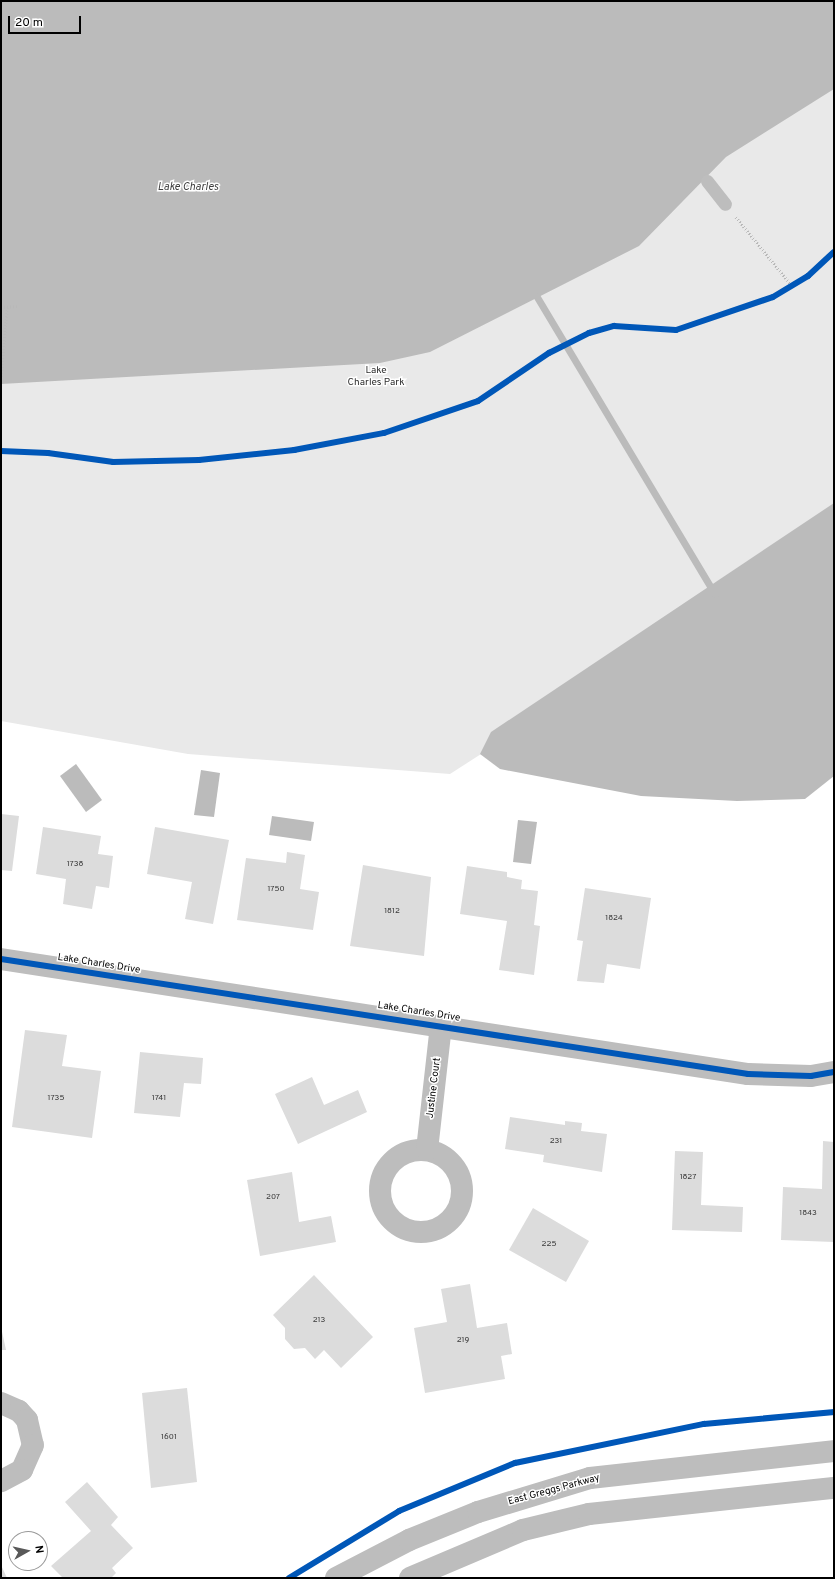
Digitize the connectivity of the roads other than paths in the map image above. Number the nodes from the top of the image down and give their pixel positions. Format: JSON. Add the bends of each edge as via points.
{"nodes":[{"id":1,"x":707,"y":181,"type":"dead end"},
{"id":2,"x":725,"y":204,"type":"road end"},
{"id":3,"x":1,"y":959,"type":"edge"},
{"id":4,"x":441,"y":1025,"type":"junction"},
{"id":5,"x":834,"y":1072,"type":"edge"},
{"id":6,"x":427,"y":1150,"type":"dead end"},
{"id":7,"x":1,"y":1403,"type":"edge"},
{"id":8,"x":834,"y":1451,"type":"edge"},
{"id":9,"x":1,"y":1481,"type":"edge"},
{"id":10,"x":834,"y":1488,"type":"edge"},
{"id":11,"x":336,"y":1578,"type":"edge"},
{"id":12,"x":410,"y":1578,"type":"edge"}],
"edges":[{"from":1,"to":2,"type":"lane"},
{"from":3,"to":4,"type":"street","name":"Lake Charles Drive"},
{"from":4,"to":5,"type":"street","name":"Lake Charles Drive","via":[[748,1074],[811,1076]]},
{"from":4,"to":6,"type":"street","name":"Justine Court"},
{"from":7,"to":9,"type":"street","via":[[19,1411],[27,1420],[33,1445],[22,1470]]},
{"from":8,"to":11,"type":"street","name":"East Greggs Parkway","via":[[590,1478],[478,1512],[409,1540]]},
{"from":10,"to":12,"type":"street","via":[[589,1514],[523,1530]]}]}
